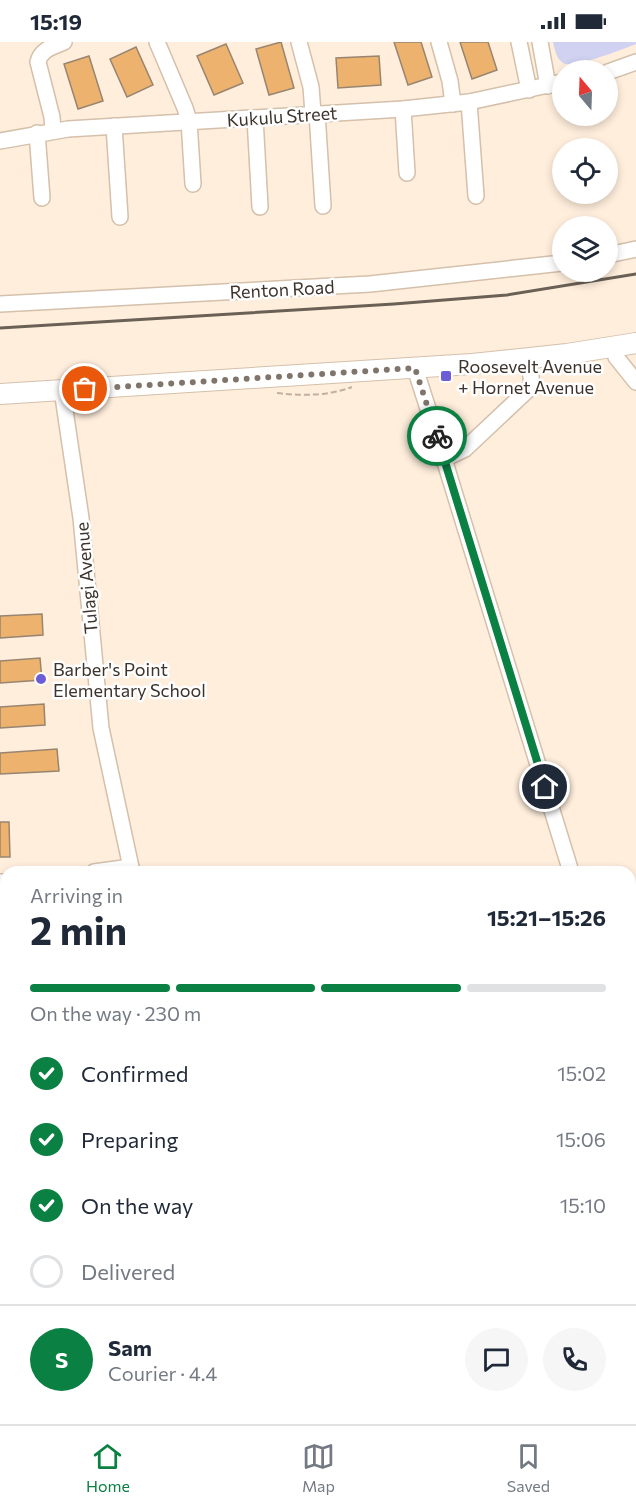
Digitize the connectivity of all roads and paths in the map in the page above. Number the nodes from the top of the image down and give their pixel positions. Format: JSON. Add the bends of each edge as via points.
{"nodes":[{"id":1,"x":64,"y":42,"type":"edge"},
{"id":2,"x":157,"y":42,"type":"edge"},
{"id":3,"x":299,"y":42,"type":"edge"},
{"id":4,"x":439,"y":42,"type":"edge"},
{"id":5,"x":519,"y":42,"type":"edge"},
{"id":6,"x":540,"y":42,"type":"edge"},
{"id":7,"x":636,"y":62,"type":"edge"},
{"id":8,"x":618,"y":68,"type":"edge"},
{"id":9,"x":552,"y":76,"type":"edge"},
{"id":10,"x":552,"y":85,"type":"edge"},
{"id":11,"x":529,"y":90,"type":"junction"},
{"id":12,"x":469,"y":102,"type":"junction"},
{"id":13,"x":453,"y":104,"type":"junction"},
{"id":14,"x":403,"y":109,"type":"junction"},
{"id":15,"x":315,"y":113,"type":"junction"},
{"id":16,"x":255,"y":118,"type":"junction"},
{"id":17,"x":189,"y":121,"type":"junction"},
{"id":18,"x":114,"y":126,"type":"junction"},
{"id":19,"x":53,"y":131,"type":"junction"},
{"id":20,"x":37,"y":133,"type":"junction"},
{"id":21,"x":0,"y":141,"type":"edge"},
{"id":22,"x":407,"y":172,"type":"dead end"},
{"id":23,"x":193,"y":184,"type":"dead end"},
{"id":24,"x":476,"y":196,"type":"dead end"},
{"id":25,"x":42,"y":198,"type":"dead end"},
{"id":26,"x":323,"y":206,"type":"dead end"},
{"id":27,"x":260,"y":207,"type":"dead end"},
{"id":28,"x":120,"y":217,"type":"dead end"},
{"id":29,"x":636,"y":249,"type":"edge"},
{"id":30,"x":618,"y":253,"type":"edge"},
{"id":31,"x":552,"y":264,"type":"edge"},
{"id":32,"x":0,"y":304,"type":"edge"},
{"id":33,"x":636,"y":343,"type":"edge"},
{"id":34,"x":614,"y":347,"type":"junction"},
{"id":35,"x":529,"y":359,"type":"junction"},
{"id":36,"x":415,"y":368,"type":"junction"},
{"id":37,"x":636,"y":381,"type":"edge"},
{"id":38,"x":354,"y":386,"type":"dead end"},
{"id":39,"x":62,"y":390,"type":"junction"},
{"id":40,"x":274,"y":392,"type":"dead end"},
{"id":41,"x":0,"y":394,"type":"edge"},
{"id":42,"x":444,"y":459,"type":"junction"},
{"id":43,"x":131,"y":866,"type":"edge"},
{"id":44,"x":569,"y":866,"type":"edge"}],
"edges":[{"from":1,"to":19,"type":"street","via":[[44,51],[38,62]]},
{"from":2,"to":17,"type":"street"},
{"from":3,"to":15,"type":"street"},
{"from":4,"to":13,"type":"street"},
{"from":5,"to":11,"type":"street"},
{"from":6,"to":9,"type":"street"},
{"from":7,"to":8,"type":"street"},
{"from":10,"to":11,"type":"street","name":"Kukulu Street"},
{"from":11,"to":12,"type":"street","name":"Kukulu Street"},
{"from":12,"to":13,"type":"street","name":"Kukulu Street"},
{"from":12,"to":24,"type":"street"},
{"from":13,"to":14,"type":"street","name":"Kukulu Street"},
{"from":14,"to":15,"type":"street","name":"Kukulu Street"},
{"from":14,"to":22,"type":"street"},
{"from":15,"to":16,"type":"street","name":"Kukulu Street"},
{"from":15,"to":26,"type":"street"},
{"from":16,"to":17,"type":"street","name":"Kukulu Street"},
{"from":16,"to":27,"type":"street"},
{"from":17,"to":18,"type":"street","name":"Kukulu Street"},
{"from":17,"to":23,"type":"street"},
{"from":18,"to":19,"type":"street","name":"Kukulu Street"},
{"from":18,"to":28,"type":"street"},
{"from":19,"to":20,"type":"street","name":"Kukulu Street"},
{"from":20,"to":21,"type":"street","name":"Kukulu Street"},
{"from":20,"to":25,"type":"street"},
{"from":29,"to":30,"type":"street"},
{"from":31,"to":32,"type":"street","name":"Renton Road","via":[[370,284]]},
{"from":33,"to":34,"type":"main road"},
{"from":34,"to":35,"type":"main road"},
{"from":34,"to":37,"type":"street","via":[[616,357]]},
{"from":35,"to":36,"type":"main road"},
{"from":35,"to":42,"type":"street","via":[[532,386],[465,449]]},
{"from":36,"to":39,"type":"main road"},
{"from":36,"to":42,"type":"street"},
{"from":38,"to":40,"type":"path","via":[[323,394]]},
{"from":39,"to":41,"type":"main road"},
{"from":39,"to":43,"type":"street","name":"Tulagi Avenue","via":[[81,518],[100,728]]},
{"from":42,"to":44,"type":"street"}]}
